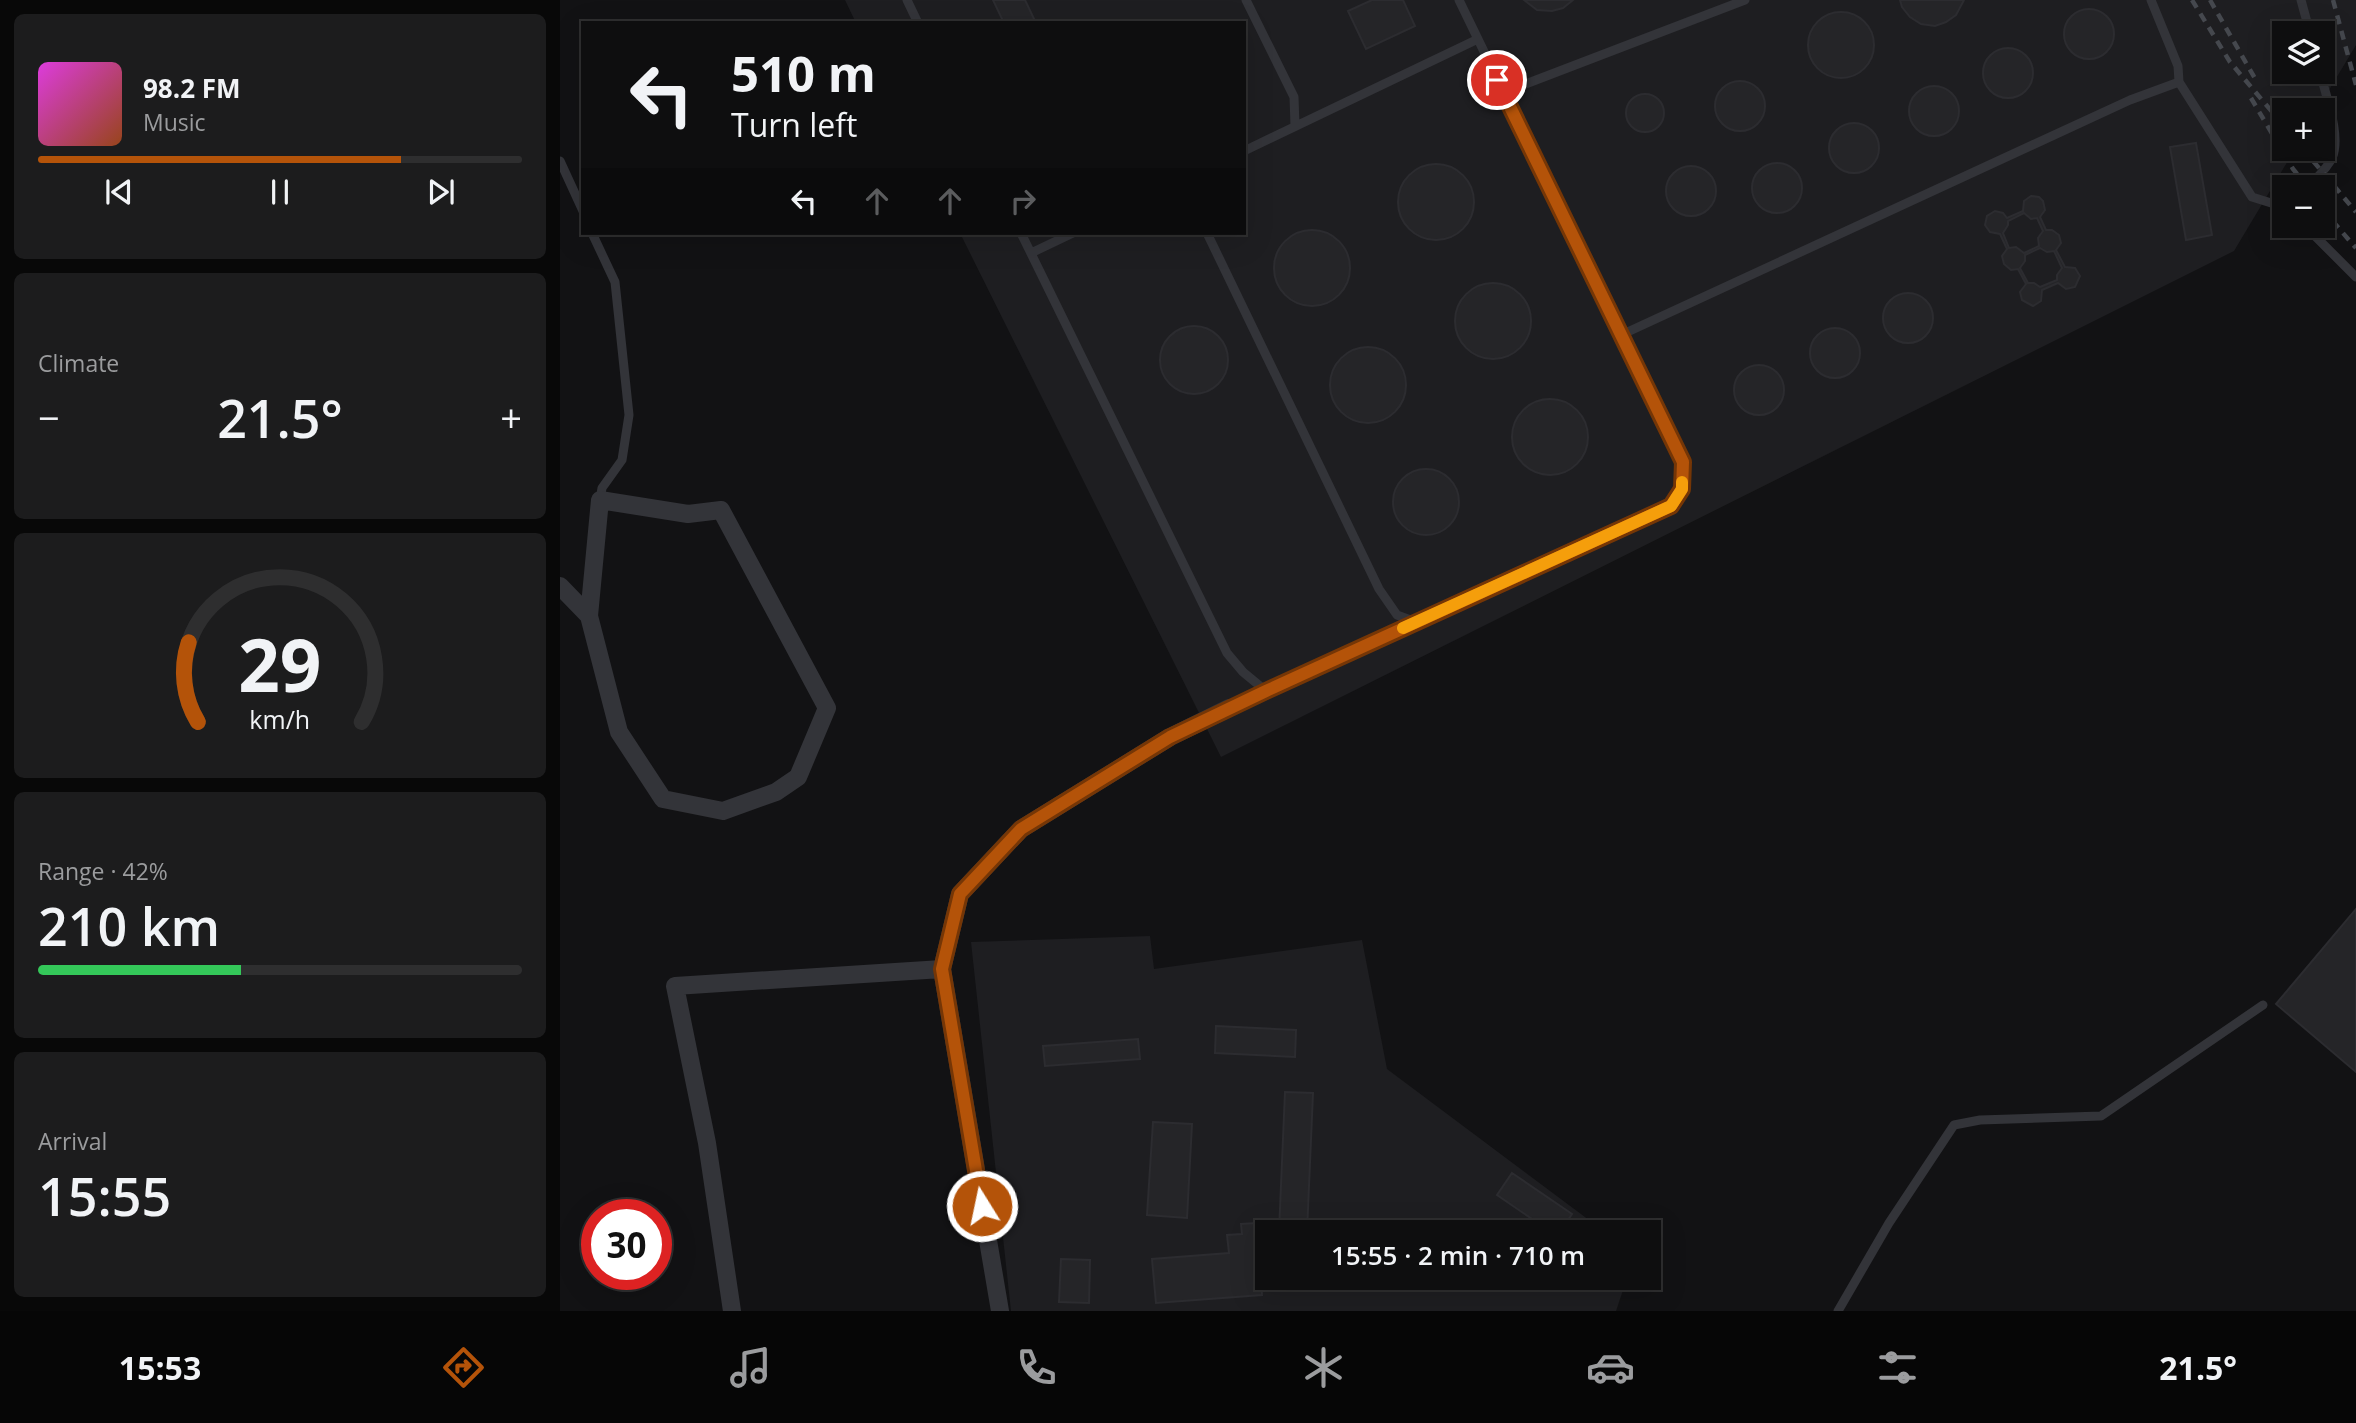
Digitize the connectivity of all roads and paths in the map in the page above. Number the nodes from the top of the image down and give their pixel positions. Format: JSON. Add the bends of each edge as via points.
{"nodes":[{"id":1,"x":907,"y":0,"type":"edge"},
{"id":2,"x":1246,"y":0,"type":"edge"},
{"id":3,"x":1459,"y":0,"type":"edge"},
{"id":4,"x":1745,"y":0,"type":"edge"},
{"id":5,"x":2151,"y":0,"type":"edge"},
{"id":6,"x":2301,"y":0,"type":"edge"},
{"id":7,"x":917,"y":21,"type":"edge"},
{"id":8,"x":2307,"y":21,"type":"edge"},
{"id":9,"x":1478,"y":39,"type":"junction"},
{"id":10,"x":2179,"y":82,"type":"junction"},
{"id":11,"x":2323,"y":84,"type":"edge"},
{"id":12,"x":1506,"y":100,"type":"junction"},
{"id":13,"x":1296,"y":126,"type":"junction"},
{"id":14,"x":1246,"y":150,"type":"edge"},
{"id":15,"x":560,"y":161,"type":"edge"},
{"id":16,"x":2319,"y":175,"type":"edge"},
{"id":17,"x":2272,"y":203,"type":"edge"},
{"id":18,"x":581,"y":207,"type":"edge"},
{"id":19,"x":594,"y":235,"type":"edge"},
{"id":20,"x":1022,"y":235,"type":"edge"},
{"id":21,"x":1069,"y":235,"type":"edge"},
{"id":22,"x":1208,"y":235,"type":"edge"},
{"id":23,"x":2317,"y":238,"type":"edge"},
{"id":24,"x":1031,"y":253,"type":"junction"},
{"id":25,"x":2356,"y":277,"type":"edge"},
{"id":26,"x":1621,"y":335,"type":"junction"},
{"id":27,"x":600,"y":500,"type":"junction"},
{"id":28,"x":560,"y":586,"type":"edge"},
{"id":29,"x":589,"y":616,"type":"junction"},
{"id":30,"x":1416,"y":622,"type":"junction"},
{"id":31,"x":1266,"y":691,"type":"junction"},
{"id":32,"x":1228,"y":708,"type":"joint"},
{"id":33,"x":942,"y":969,"type":"junction"},
{"id":34,"x":2263,"y":1005,"type":"dead end"},
{"id":35,"x":732,"y":1311,"type":"edge"},
{"id":36,"x":1000,"y":1311,"type":"edge"},
{"id":37,"x":1838,"y":1311,"type":"edge"}],
"edges":[{"from":1,"to":7,"type":"lane"},
{"from":2,"to":13,"type":"lane","via":[[1294,97]]},
{"from":3,"to":9,"type":"lane"},
{"from":4,"to":12,"type":"lane","via":[[1523,85]]},
{"from":5,"to":10,"type":"lane","via":[[2178,66]]},
{"from":6,"to":8,"type":"lane"},
{"from":9,"to":12,"type":"lane"},
{"from":9,"to":13,"type":"lane"},
{"from":10,"to":17,"type":"lane","via":[[2252,197]]},
{"from":10,"to":26,"type":"lane","via":[[2130,100]]},
{"from":11,"to":16,"type":"lane","via":[[2335,148]]},
{"from":12,"to":26,"type":"lane"},
{"from":13,"to":14,"type":"lane"},
{"from":15,"to":18,"type":"lane"},
{"from":19,"to":27,"type":"lane","via":[[615,282],[629,415],[622,460],[602,488]]},
{"from":20,"to":24,"type":"lane"},
{"from":21,"to":24,"type":"lane"},
{"from":22,"to":30,"type":"lane","via":[[1378,589],[1397,615]]},
{"from":23,"to":25,"type":"lane"},
{"from":24,"to":31,"type":"lane","via":[[1227,653]]},
{"from":26,"to":30,"type":"lane","via":[[1683,462],[1682,489],[1671,506]]},
{"from":27,"to":29,"type":"street"},
{"from":27,"to":29,"type":"street","via":[[688,514],[721,510],[827,708],[797,777],[776,792],[723,811],[663,799],[619,732]]},
{"from":28,"to":29,"type":"street"},
{"from":30,"to":31,"type":"lane"},
{"from":31,"to":32,"type":"lane"},
{"from":32,"to":33,"type":"street","via":[[1170,737],[1021,829],[960,894]]},
{"from":33,"to":35,"type":"street","via":[[676,986],[707,1143]]},
{"from":33,"to":36,"type":"street"},
{"from":34,"to":37,"type":"lane","via":[[2101,1116],[1954,1125]]}]}
